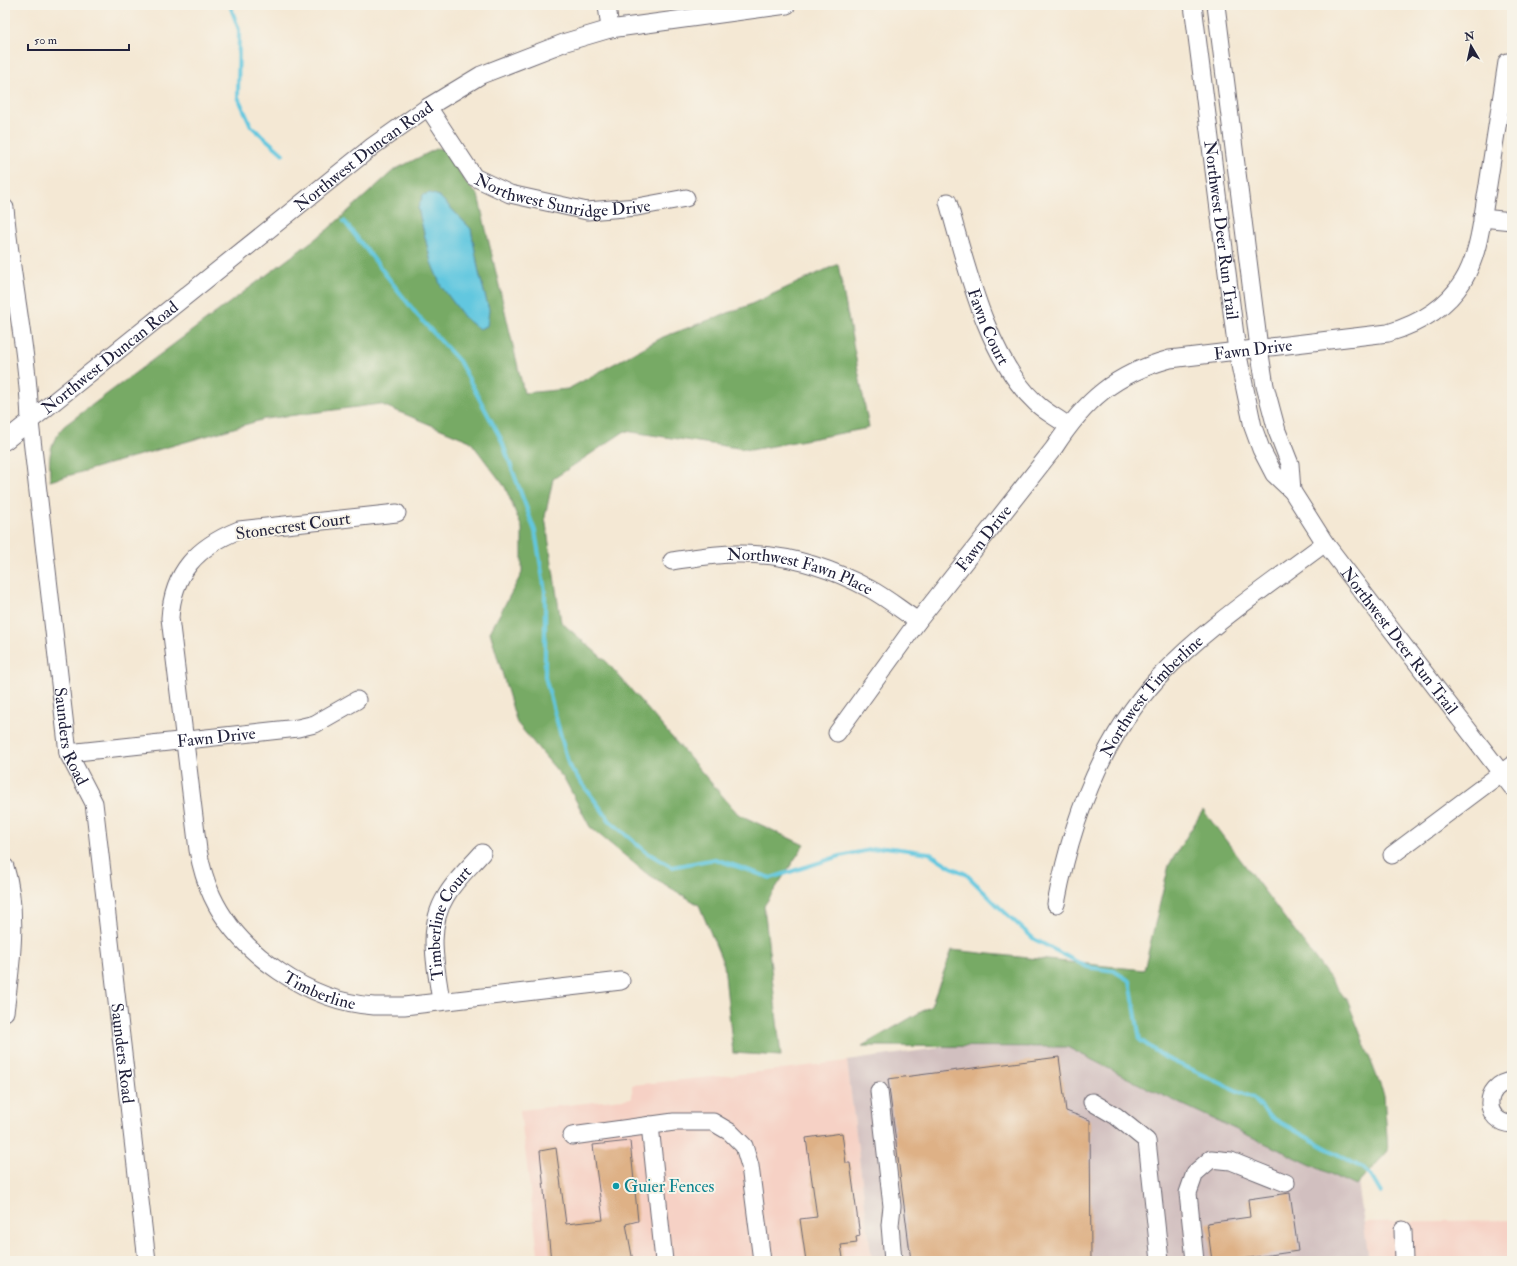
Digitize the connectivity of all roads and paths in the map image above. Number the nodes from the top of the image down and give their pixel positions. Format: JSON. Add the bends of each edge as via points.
{"nodes":[{"id":1,"x":607,"y":5,"type":"edge"},
{"id":2,"x":787,"y":5,"type":"edge"},
{"id":3,"x":1193,"y":5,"type":"edge"},
{"id":4,"x":1216,"y":5,"type":"edge"},
{"id":5,"x":610,"y":29,"type":"junction"},
{"id":6,"x":1507,"y":62,"type":"dead end"},
{"id":7,"x":428,"y":108,"type":"junction"},
{"id":8,"x":1235,"y":158,"type":"junction"},
{"id":9,"x":1213,"y":161,"type":"junction"},
{"id":10,"x":686,"y":198,"type":"dead end"},
{"id":11,"x":948,"y":202,"type":"dead end"},
{"id":12,"x":5,"y":208,"type":"edge"},
{"id":13,"x":1482,"y":218,"type":"junction"},
{"id":14,"x":1512,"y":221,"type":"edge"},
{"id":15,"x":1259,"y":348,"type":"junction"},
{"id":16,"x":1237,"y":350,"type":"junction"},
{"id":17,"x":30,"y":422,"type":"junction"},
{"id":18,"x":1068,"y":426,"type":"junction"},
{"id":19,"x":5,"y":441,"type":"edge"},
{"id":20,"x":1292,"y":491,"type":"junction"},
{"id":21,"x":397,"y":513,"type":"dead end"},
{"id":22,"x":1325,"y":543,"type":"junction"},
{"id":23,"x":672,"y":561,"type":"dead end"},
{"id":24,"x":918,"y":621,"type":"junction"},
{"id":25,"x":357,"y":700,"type":"dead end"},
{"id":26,"x":837,"y":733,"type":"dead end"},
{"id":27,"x":185,"y":740,"type":"junction"},
{"id":28,"x":68,"y":753,"type":"junction"},
{"id":29,"x":1507,"y":769,"type":"edge"},
{"id":30,"x":1512,"y":787,"type":"edge"},
{"id":31,"x":482,"y":853,"type":"dead end"},
{"id":32,"x":1392,"y":855,"type":"dead end"},
{"id":33,"x":5,"y":867,"type":"edge"},
{"id":34,"x":1056,"y":904,"type":"dead end"},
{"id":35,"x":621,"y":981,"type":"dead end"},
{"id":36,"x":441,"y":1001,"type":"junction"},
{"id":37,"x":5,"y":1012,"type":"edge"},
{"id":38,"x":1512,"y":1081,"type":"edge"},
{"id":39,"x":879,"y":1091,"type":"dead end"},
{"id":40,"x":1092,"y":1102,"type":"dead end"},
{"id":41,"x":1512,"y":1124,"type":"edge"},
{"id":42,"x":650,"y":1125,"type":"junction"},
{"id":43,"x":572,"y":1136,"type":"dead end"},
{"id":44,"x":1286,"y":1183,"type":"dead end"},
{"id":45,"x":1403,"y":1230,"type":"dead end"},
{"id":46,"x":147,"y":1261,"type":"edge"},
{"id":47,"x":664,"y":1261,"type":"edge"},
{"id":48,"x":762,"y":1261,"type":"edge"},
{"id":49,"x":893,"y":1261,"type":"edge"},
{"id":50,"x":1160,"y":1261,"type":"edge"},
{"id":51,"x":1195,"y":1261,"type":"edge"},
{"id":52,"x":1404,"y":1261,"type":"edge"}],
"edges":[{"from":1,"to":5,"type":"street"},
{"from":2,"to":5,"type":"street","name":"Northwest Duncan Road"},
{"from":3,"to":9,"type":"street","name":"Northwest Deer Run Trail"},
{"from":4,"to":8,"type":"street","name":"Northwest Deer Run Trail"},
{"from":5,"to":7,"type":"street","name":"Northwest Duncan Road","via":[[566,42],[481,75]]},
{"from":6,"to":13,"type":"street","name":"Fawn Drive"},
{"from":7,"to":10,"type":"street","name":"Northwest Sunridge Drive","via":[[474,177],[510,194],[587,211],[637,207]]},
{"from":7,"to":17,"type":"street","name":"Northwest Duncan Road","via":[[374,146]]},
{"from":8,"to":9,"type":"street"},
{"from":8,"to":15,"type":"street","name":"Northwest Deer Run Trail"},
{"from":9,"to":16,"type":"street","name":"Northwest Deer Run Trail"},
{"from":11,"to":18,"type":"street","name":"Fawn Court","via":[[984,320],[994,342],[1019,384],[1036,403]]},
{"from":12,"to":17,"type":"street","name":"Saunders Road","via":[[9,255],[29,390]]},
{"from":13,"to":14,"type":"street"},
{"from":13,"to":15,"type":"street","name":"Fawn Drive","via":[[1473,263],[1449,299],[1431,314],[1409,326],[1388,333]]},
{"from":15,"to":16,"type":"street","name":"Fawn Drive"},
{"from":15,"to":20,"type":"street","name":"Northwest Deer Run Trail","via":[[1265,386],[1277,431],[1290,464]]},
{"from":16,"to":18,"type":"street","name":"Fawn Drive","via":[[1150,364],[1101,391]]},
{"from":16,"to":20,"type":"street","name":"Northwest Deer Run Trail","via":[[1253,427],[1261,449],[1274,474]]},
{"from":17,"to":19,"type":"street","name":"Northwest Duncan Road"},
{"from":17,"to":28,"type":"street","name":"Saunders Road"},
{"from":18,"to":24,"type":"street","name":"Fawn Drive","via":[[1054,448]]},
{"from":20,"to":22,"type":"street","name":"Northwest Deer Run Trail"},
{"from":21,"to":27,"type":"street","name":"Stonecrest Court","via":[[239,530],[218,538],[189,563],[171,601],[170,618]]},
{"from":22,"to":29,"type":"street","name":"Northwest Deer Run Trail"},
{"from":22,"to":34,"type":"street","name":"Northwest Timberline","via":[[1209,631],[1158,679],[1132,711],[1103,758],[1078,816]]},
{"from":23,"to":24,"type":"street","name":"Northwest Fawn Place","via":[[736,554],[764,556],[820,567],[872,590]]},
{"from":24,"to":26,"type":"street","name":"Fawn Drive"},
{"from":25,"to":27,"type":"street","name":"Fawn Drive","via":[[315,724],[298,728]]},
{"from":27,"to":28,"type":"street","name":"Fawn Drive"},
{"from":27,"to":36,"type":"street","name":"Timberline","via":[[202,873],[212,897],[243,940],[266,962],[294,982],[322,994],[373,1006],[404,1006]]},
{"from":28,"to":46,"type":"street","name":"Saunders Road","via":[[94,803]]},
{"from":29,"to":30,"type":"street","name":"Northwest Deer Run Trail"},
{"from":29,"to":32,"type":"street"},
{"from":31,"to":36,"type":"street","name":"Timberline Court","via":[[446,896],[433,929]]},
{"from":33,"to":37,"type":"street","via":[[12,897],[12,930]]},
{"from":35,"to":36,"type":"street","name":"Timberline"},
{"from":38,"to":41,"type":"street","via":[[1498,1086],[1490,1098],[1495,1117]]},
{"from":39,"to":49,"type":"street","via":[[892,1206],[890,1225]]},
{"from":40,"to":50,"type":"street","via":[[1116,1116],[1147,1141]]},
{"from":42,"to":43,"type":"street"},
{"from":42,"to":47,"type":"street"},
{"from":42,"to":48,"type":"street","via":[[713,1122],[730,1132],[744,1146],[750,1166]]},
{"from":44,"to":51,"type":"street","via":[[1231,1161],[1211,1159],[1195,1173],[1188,1193]]},
{"from":45,"to":52,"type":"street"}]}
